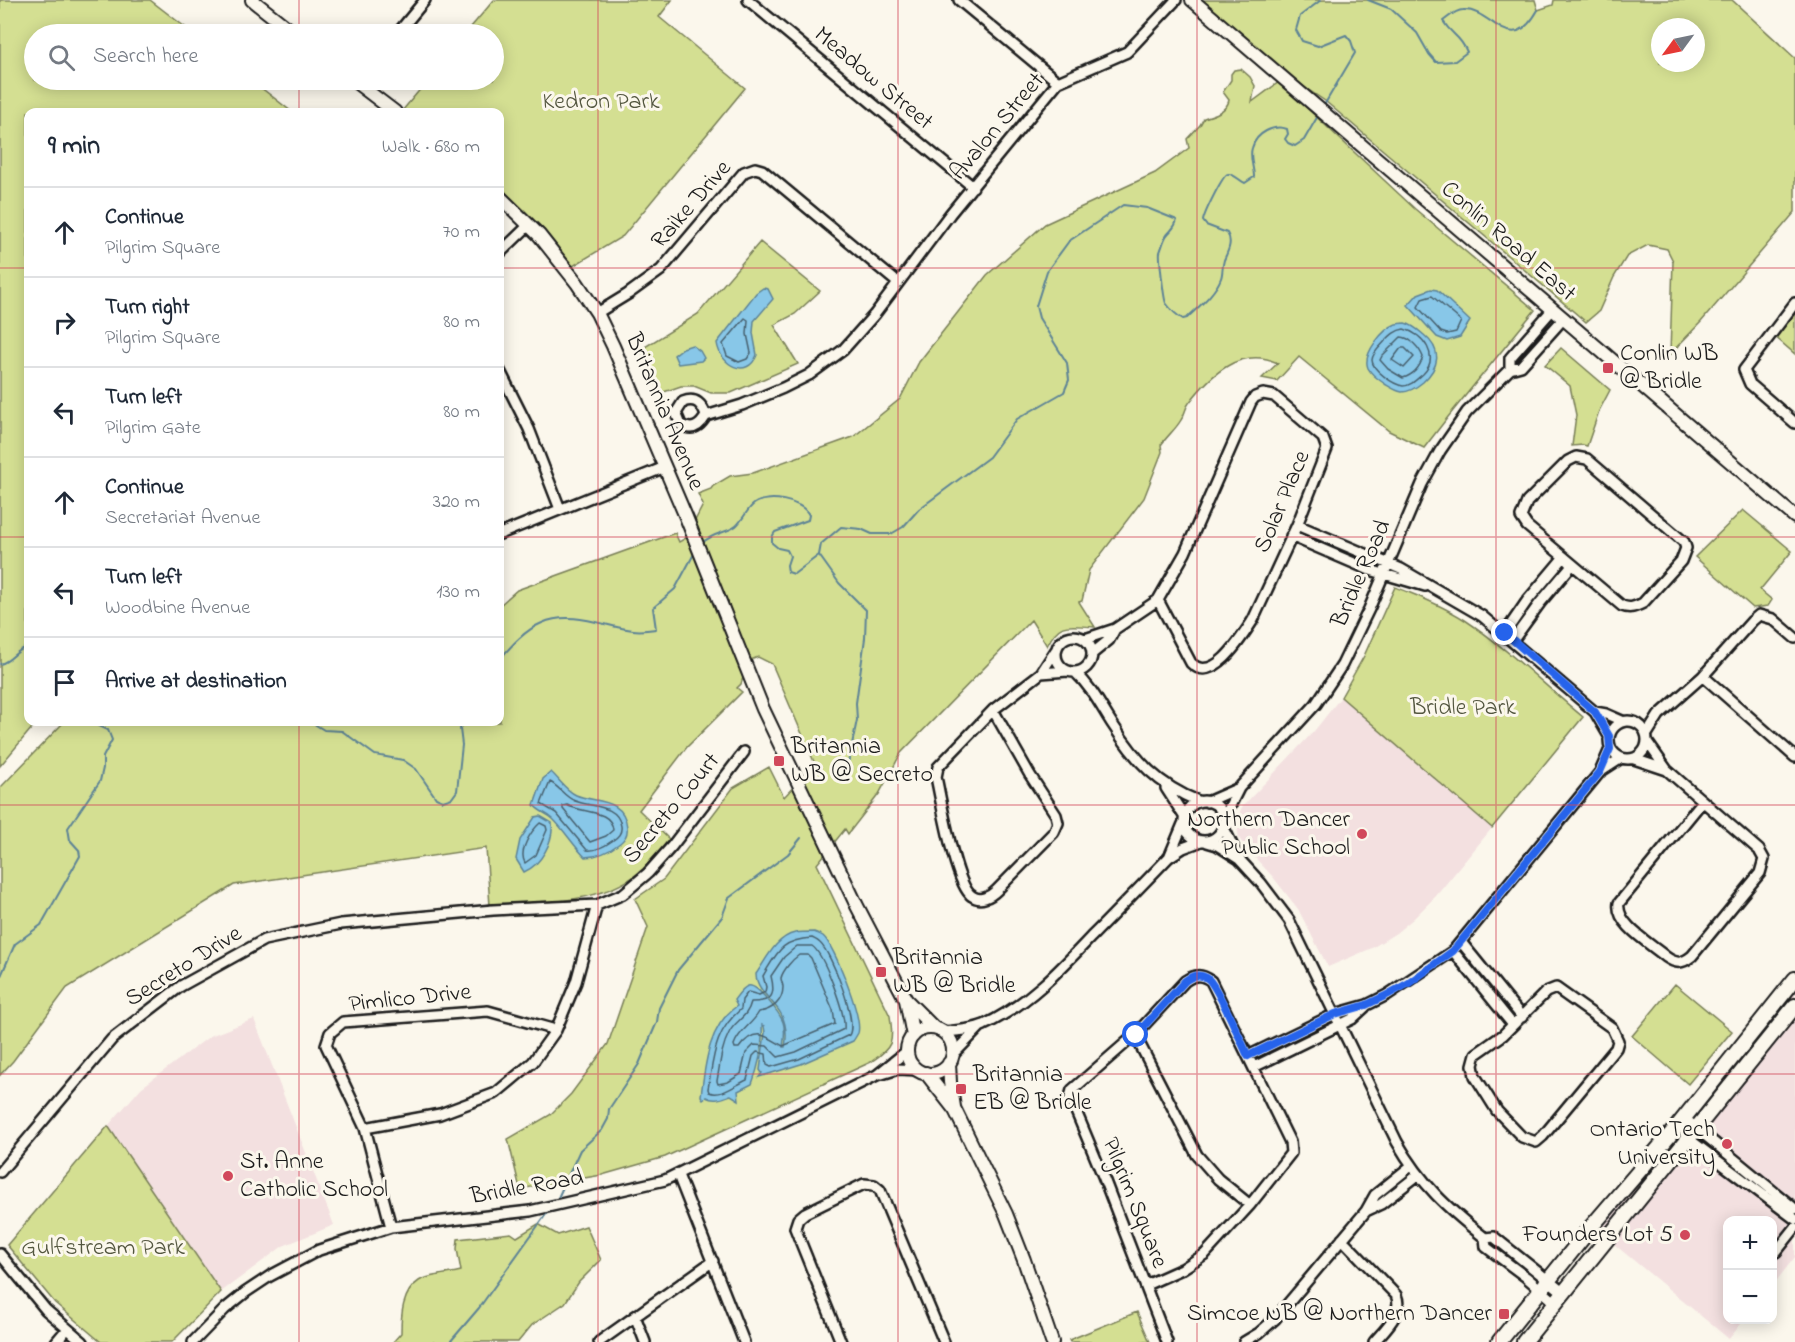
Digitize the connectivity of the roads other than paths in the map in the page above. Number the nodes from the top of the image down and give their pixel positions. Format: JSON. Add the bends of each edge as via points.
{"nodes":[{"id":1,"x":252,"y":0,"type":"edge"},
{"id":2,"x":425,"y":0,"type":"edge"},
{"id":3,"x":748,"y":0,"type":"edge"},
{"id":4,"x":959,"y":0,"type":"edge"},
{"id":5,"x":1176,"y":0,"type":"edge"},
{"id":6,"x":1192,"y":0,"type":"edge"},
{"id":7,"x":283,"y":24,"type":"edge"},
{"id":8,"x":405,"y":24,"type":"edge"},
{"id":9,"x":1058,"y":82,"type":"junction"},
{"id":10,"x":367,"y":90,"type":"edge"},
{"id":11,"x":390,"y":108,"type":"edge"},
{"id":12,"x":973,"y":187,"type":"junction"},
{"id":13,"x":504,"y":200,"type":"edge"},
{"id":14,"x":529,"y":225,"type":"junction"},
{"id":15,"x":504,"y":249,"type":"edge"},
{"id":16,"x":898,"y":283,"type":"junction"},
{"id":17,"x":1795,"y":303,"type":"edge"},
{"id":18,"x":1553,"y":309,"type":"junction"},
{"id":19,"x":597,"y":313,"type":"junction"},
{"id":20,"x":1564,"y":318,"type":"junction"},
{"id":21,"x":1510,"y":369,"type":"junction"},
{"id":22,"x":504,"y":378,"type":"edge"},
{"id":23,"x":706,"y":416,"type":"dead end"},
{"id":24,"x":1795,"y":423,"type":"edge"},
{"id":25,"x":664,"y":467,"type":"junction"},
{"id":26,"x":560,"y":509,"type":"junction"},
{"id":27,"x":1795,"y":516,"type":"edge"},
{"id":28,"x":1296,"y":525,"type":"junction"},
{"id":29,"x":504,"y":532,"type":"edge"},
{"id":30,"x":1292,"y":536,"type":"junction"},
{"id":31,"x":1564,"y":557,"type":"junction"},
{"id":32,"x":1388,"y":564,"type":"junction"},
{"id":33,"x":1572,"y":565,"type":"junction"},
{"id":34,"x":1383,"y":574,"type":"junction"},
{"id":35,"x":1436,"y":589,"type":"junction"},
{"id":36,"x":1158,"y":600,"type":"junction"},
{"id":37,"x":1115,"y":629,"type":"junction"},
{"id":38,"x":1505,"y":633,"type":"junction"},
{"id":39,"x":1795,"y":638,"type":"edge"},
{"id":40,"x":1085,"y":639,"type":"junction"},
{"id":41,"x":1513,"y":640,"type":"junction"},
{"id":42,"x":1056,"y":650,"type":"junction"},
{"id":43,"x":1092,"y":657,"type":"junction"},
{"id":44,"x":1072,"y":672,"type":"junction"},
{"id":45,"x":1041,"y":673,"type":"junction"},
{"id":46,"x":1703,"y":676,"type":"junction"},
{"id":47,"x":1093,"y":691,"type":"junction"},
{"id":48,"x":993,"y":710,"type":"junction"},
{"id":49,"x":1595,"y":712,"type":"junction"},
{"id":50,"x":1659,"y":715,"type":"junction"},
{"id":51,"x":1622,"y":721,"type":"junction"},
{"id":52,"x":1637,"y":723,"type":"junction"},
{"id":53,"x":1609,"y":736,"type":"junction"},
{"id":54,"x":1648,"y":738,"type":"junction"},
{"id":55,"x":1610,"y":749,"type":"junction"},
{"id":56,"x":744,"y":752,"type":"dead end"},
{"id":57,"x":1795,"y":757,"type":"edge"},
{"id":58,"x":1620,"y":759,"type":"junction"},
{"id":59,"x":1634,"y":759,"type":"junction"},
{"id":60,"x":1667,"y":770,"type":"junction"},
{"id":61,"x":1600,"y":772,"type":"junction"},
{"id":62,"x":1163,"y":784,"type":"junction"},
{"id":63,"x":1239,"y":788,"type":"junction"},
{"id":64,"x":1203,"y":802,"type":"junction"},
{"id":65,"x":1702,"y":802,"type":"junction"},
{"id":66,"x":1184,"y":820,"type":"junction"},
{"id":67,"x":1224,"y":823,"type":"junction"},
{"id":68,"x":1203,"y":842,"type":"junction"},
{"id":69,"x":1169,"y":857,"type":"junction"},
{"id":70,"x":1239,"y":859,"type":"junction"},
{"id":71,"x":597,"y":905,"type":"junction"},
{"id":72,"x":1461,"y":942,"type":"junction"},
{"id":73,"x":1453,"y":951,"type":"junction"},
{"id":74,"x":1795,"y":979,"type":"edge"},
{"id":75,"x":906,"y":1000,"type":"junction"},
{"id":76,"x":1366,"y":1005,"type":"junction"},
{"id":77,"x":1795,"y":1006,"type":"edge"},
{"id":78,"x":1335,"y":1014,"type":"junction"},
{"id":79,"x":1522,"y":1017,"type":"junction"},
{"id":80,"x":1340,"y":1024,"type":"junction"},
{"id":81,"x":1514,"y":1025,"type":"junction"},
{"id":82,"x":982,"y":1026,"type":"junction"},
{"id":83,"x":556,"y":1030,"type":"junction"},
{"id":84,"x":939,"y":1030,"type":"junction"},
{"id":85,"x":1136,"y":1035,"type":"junction"},
{"id":86,"x":913,"y":1036,"type":"junction"},
{"id":87,"x":908,"y":1051,"type":"junction"},
{"id":88,"x":1248,"y":1056,"type":"junction"},
{"id":89,"x":951,"y":1059,"type":"junction"},
{"id":90,"x":1254,"y":1067,"type":"junction"},
{"id":91,"x":922,"y":1071,"type":"junction"},
{"id":92,"x":877,"y":1075,"type":"junction"},
{"id":93,"x":955,"y":1110,"type":"junction"},
{"id":94,"x":1680,"y":1123,"type":"junction"},
{"id":95,"x":364,"y":1128,"type":"junction"},
{"id":96,"x":1692,"y":1132,"type":"junction"},
{"id":97,"x":1411,"y":1166,"type":"junction"},
{"id":98,"x":0,"y":1172,"type":"edge"},
{"id":99,"x":678,"y":1175,"type":"junction"},
{"id":100,"x":1418,"y":1175,"type":"junction"},
{"id":101,"x":1250,"y":1205,"type":"junction"},
{"id":102,"x":1795,"y":1209,"type":"edge"},
{"id":103,"x":1366,"y":1211,"type":"junction"},
{"id":104,"x":1795,"y":1220,"type":"edge"},
{"id":105,"x":391,"y":1227,"type":"junction"},
{"id":106,"x":1795,"y":1228,"type":"edge"},
{"id":107,"x":1485,"y":1238,"type":"junction"},
{"id":108,"x":1342,"y":1239,"type":"junction"},
{"id":109,"x":1777,"y":1251,"type":"edge"},
{"id":110,"x":0,"y":1254,"type":"edge"},
{"id":111,"x":712,"y":1261,"type":"junction"},
{"id":112,"x":1146,"y":1285,"type":"junction"},
{"id":113,"x":1551,"y":1292,"type":"junction"},
{"id":114,"x":635,"y":1317,"type":"junction"},
{"id":115,"x":67,"y":1329,"type":"junction"},
{"id":116,"x":56,"y":1342,"type":"edge"},
{"id":117,"x":83,"y":1342,"type":"edge"},
{"id":118,"x":193,"y":1342,"type":"edge"},
{"id":119,"x":599,"y":1342,"type":"edge"},
{"id":120,"x":645,"y":1342,"type":"edge"},
{"id":121,"x":744,"y":1342,"type":"edge"},
{"id":122,"x":841,"y":1342,"type":"edge"},
{"id":123,"x":944,"y":1342,"type":"edge"},
{"id":124,"x":1052,"y":1342,"type":"edge"},
{"id":125,"x":1167,"y":1342,"type":"edge"},
{"id":126,"x":1244,"y":1342,"type":"edge"},
{"id":127,"x":1374,"y":1342,"type":"edge"},
{"id":128,"x":1499,"y":1342,"type":"edge"},
{"id":129,"x":1509,"y":1342,"type":"edge"},
{"id":130,"x":1524,"y":1342,"type":"edge"}],
"edges":[{"from":1,"to":7,"type":"street"},
{"from":2,"to":8,"type":"street"},
{"from":3,"to":12,"type":"street","name":"Meadow Street"},
{"from":4,"to":9,"type":"street"},
{"from":5,"to":9,"type":"street","name":"Avalon Street","via":[[1127,52]]},
{"from":6,"to":18,"type":"street","name":"Conlin Road East"},
{"from":9,"to":12,"type":"street","name":"Avalon Street"},
{"from":10,"to":11,"type":"street"},
{"from":12,"to":16,"type":"street","name":"Avalon Street"},
{"from":13,"to":14,"type":"street","name":"Britannia Avenue"},
{"from":14,"to":15,"type":"street"},
{"from":14,"to":19,"type":"street","name":"Britannia Avenue","via":[[573,277]]},
{"from":16,"to":19,"type":"street","name":"Raike Drive","via":[[762,170],[750,169],[661,270]]},
{"from":16,"to":23,"type":"street","name":"Avalon Street","via":[[858,335],[829,362],[764,397]]},
{"from":17,"to":24,"type":"street","via":[[1744,375]]},
{"from":18,"to":20,"type":"street","name":"Conlin Road East"},
{"from":18,"to":21,"type":"street","name":"Bridle Road","via":[[1510,358]]},
{"from":19,"to":25,"type":"street","name":"Britannia Avenue"},
{"from":20,"to":21,"type":"street","name":"Bridle Road","via":[[1521,366]]},
{"from":20,"to":27,"type":"street","name":"Conlin Road East"},
{"from":21,"to":32,"type":"street","name":"Bridle Road","via":[[1467,412],[1440,451]]},
{"from":22,"to":26,"type":"street","via":[[529,429]]},
{"from":25,"to":26,"type":"street"},
{"from":25,"to":75,"type":"street","name":"Britannia Avenue","via":[[776,737]]},
{"from":26,"to":29,"type":"street"},
{"from":28,"to":30,"type":"street","name":"Solar Place"},
{"from":28,"to":32,"type":"street"},
{"from":28,"to":36,"type":"street","name":"Solar Place","via":[[1326,444],[1274,396],[1263,394],[1251,402],[1185,554]]},
{"from":30,"to":34,"type":"street"},
{"from":30,"to":36,"type":"street","name":"Solar Place","via":[[1253,620],[1230,651],[1208,669],[1191,663]]},
{"from":31,"to":33,"type":"street"},
{"from":31,"to":33,"type":"street","via":[[1521,517],[1527,502],[1576,457],[1587,459],[1679,537],[1686,548],[1681,561],[1643,603],[1628,609]]},
{"from":31,"to":38,"type":"street"},
{"from":32,"to":34,"type":"street","name":"Bridle Road"},
{"from":32,"to":35,"type":"street"},
{"from":33,"to":41,"type":"street"},
{"from":34,"to":35,"type":"street"},
{"from":34,"to":63,"type":"street","name":"Bridle Road","via":[[1356,638],[1332,681]]},
{"from":35,"to":38,"type":"street"},
{"from":36,"to":37,"type":"street","name":"Solar Place"},
{"from":37,"to":40,"type":"street","name":"Solar Place"},
{"from":37,"to":43,"type":"street","name":"Solar Place"},
{"from":38,"to":41,"type":"street"},
{"from":39,"to":46,"type":"street","via":[[1773,619],[1759,615]]},
{"from":40,"to":42,"type":"street","via":[[1077,635],[1067,637]]},
{"from":40,"to":43,"type":"street","via":[[1091,645]]},
{"from":41,"to":49,"type":"street"},
{"from":42,"to":44,"type":"street","via":[[1058,662]]},
{"from":42,"to":45,"type":"street"},
{"from":43,"to":44,"type":"street","via":[[1086,668]]},
{"from":43,"to":47,"type":"street"},
{"from":44,"to":45,"type":"street"},
{"from":44,"to":47,"type":"street"},
{"from":45,"to":48,"type":"street"},
{"from":46,"to":50,"type":"street"},
{"from":46,"to":57,"type":"street"},
{"from":47,"to":62,"type":"street","via":[[1132,752]]},
{"from":48,"to":48,"type":"street","via":[[942,762],[936,774],[957,868],[967,890],[978,898],[991,896],[1054,832],[1058,823]]},
{"from":49,"to":51,"type":"street"},
{"from":49,"to":53,"type":"street"},
{"from":50,"to":52,"type":"street"},
{"from":50,"to":54,"type":"street"},
{"from":51,"to":52,"type":"street"},
{"from":51,"to":53,"type":"street"},
{"from":52,"to":54,"type":"street"},
{"from":53,"to":55,"type":"street"},
{"from":54,"to":59,"type":"street","via":[[1642,754]]},
{"from":54,"to":60,"type":"street"},
{"from":55,"to":58,"type":"street"},
{"from":55,"to":61,"type":"street"},
{"from":56,"to":71,"type":"street","name":"Secreto Court","via":[[648,873],[623,894]]},
{"from":58,"to":59,"type":"street"},
{"from":58,"to":61,"type":"street"},
{"from":59,"to":60,"type":"street"},
{"from":60,"to":65,"type":"street"},
{"from":61,"to":72,"type":"street"},
{"from":62,"to":64,"type":"street"},
{"from":62,"to":66,"type":"street"},
{"from":63,"to":64,"type":"street","name":"Bridle Road"},
{"from":63,"to":67,"type":"street","name":"Bridle Road"},
{"from":64,"to":66,"type":"street","via":[[1190,806]]},
{"from":64,"to":67,"type":"street","via":[[1218,806]]},
{"from":65,"to":65,"type":"street","via":[[1619,903],[1623,921],[1672,962],[1692,956],[1760,873],[1764,860],[1759,850]]},
{"from":66,"to":68,"type":"street","via":[[1189,835]]},
{"from":66,"to":69,"type":"street"},
{"from":67,"to":68,"type":"street","via":[[1218,836]]},
{"from":67,"to":70,"type":"street"},
{"from":68,"to":69,"type":"street"},
{"from":68,"to":70,"type":"street","via":[[1217,845]]},
{"from":69,"to":82,"type":"street","via":[[1042,986],[1010,1011]]},
{"from":70,"to":78,"type":"street","via":[[1289,920]]},
{"from":71,"to":83,"type":"street","via":[[576,982]]},
{"from":71,"to":98,"type":"street","name":"Secreto Drive","via":[[341,924],[264,940],[181,986],[112,1039]]},
{"from":72,"to":73,"type":"street"},
{"from":72,"to":79,"type":"street"},
{"from":73,"to":76,"type":"street","via":[[1409,983]]},
{"from":73,"to":81,"type":"street"},
{"from":74,"to":94,"type":"main road"},
{"from":75,"to":84,"type":"street"},
{"from":75,"to":86,"type":"street"},
{"from":76,"to":78,"type":"street"},
{"from":76,"to":80,"type":"street","via":[[1352,1019]]},
{"from":77,"to":96,"type":"main road"},
{"from":78,"to":80,"type":"street"},
{"from":78,"to":88,"type":"street"},
{"from":79,"to":81,"type":"street"},
{"from":79,"to":81,"type":"street","via":[[1546,992],[1556,988],[1612,1028],[1618,1041],[1536,1142],[1522,1137],[1497,1111],[1475,1076],[1476,1054]]},
{"from":80,"to":90,"type":"street"},
{"from":80,"to":97,"type":"street"},
{"from":82,"to":84,"type":"street","via":[[956,1032]]},
{"from":82,"to":89,"type":"street"},
{"from":83,"to":95,"type":"street","via":[[533,1062],[496,1093],[440,1114]]},
{"from":83,"to":95,"type":"street","name":"Pimlico Drive","via":[[488,1011],[343,1022],[330,1033],[326,1045]]},
{"from":84,"to":86,"type":"street","via":[[921,1030]]},
{"from":84,"to":89,"type":"street","via":[[951,1042]]},
{"from":85,"to":88,"type":"street","name":"Pilgrim Square","via":[[1185,981],[1198,975],[1211,981]]},
{"from":85,"to":101,"type":"street","via":[[1197,1155],[1218,1179]]},
{"from":85,"to":112,"type":"street","name":"Pilgrim Square","via":[[1072,1090],[1070,1097]]},
{"from":86,"to":87,"type":"street"},
{"from":87,"to":91,"type":"street","via":[[910,1061]]},
{"from":87,"to":92,"type":"street","name":"Bridle Road"},
{"from":88,"to":90,"type":"street","name":"Pilgrim Square"},
{"from":89,"to":91,"type":"street","via":[[937,1073]]},
{"from":89,"to":93,"type":"street"},
{"from":90,"to":101,"type":"street","name":"Pilgrim Square","via":[[1292,1147],[1288,1159]]},
{"from":91,"to":92,"type":"street","name":"Bridle Road","via":[[898,1070]]},
{"from":91,"to":93,"type":"street"},
{"from":92,"to":99,"type":"street","name":"Bridle Road"},
{"from":93,"to":124,"type":"street","via":[[1006,1214]]},
{"from":94,"to":96,"type":"street"},
{"from":94,"to":113,"type":"main road","via":[[1592,1226]]},
{"from":95,"to":105,"type":"street","name":"Pimlico Drive"},
{"from":96,"to":102,"type":"street"},
{"from":96,"to":104,"type":"street"},
{"from":96,"to":113,"type":"main road"},
{"from":97,"to":100,"type":"street"},
{"from":97,"to":103,"type":"street","via":[[1375,1195]]},
{"from":99,"to":105,"type":"street","name":"Bridle Road","via":[[530,1211]]},
{"from":99,"to":111,"type":"street"},
{"from":100,"to":103,"type":"street"},
{"from":100,"to":107,"type":"street","via":[[1445,1205]]},
{"from":101,"to":112,"type":"street","name":"Pilgrim Square","via":[[1205,1254]]},
{"from":103,"to":108,"type":"street"},
{"from":105,"to":118,"type":"street","name":"Bridle Road","via":[[319,1250],[270,1276],[225,1309]]},
{"from":106,"to":109,"type":"street"},
{"from":107,"to":113,"type":"street","via":[[1486,1247]]},
{"from":107,"to":113,"type":"street","via":[[1494,1237]]},
{"from":108,"to":126,"type":"street","via":[[1275,1319]]},
{"from":108,"to":127,"type":"street","via":[[1399,1302],[1398,1311]]},
{"from":110,"to":115,"type":"street","via":[[38,1302]]},
{"from":111,"to":114,"type":"street"},
{"from":111,"to":121,"type":"street"},
{"from":112,"to":125,"type":"street"},
{"from":113,"to":128,"type":"main road"},
{"from":113,"to":129,"type":"main road"},
{"from":113,"to":130,"type":"main road"},
{"from":114,"to":119,"type":"street"},
{"from":114,"to":120,"type":"street"},
{"from":115,"to":116,"type":"street"},
{"from":115,"to":117,"type":"street"},
{"from":122,"to":123,"type":"street","via":[[795,1228],[805,1213],[864,1184],[880,1190]]}]}
